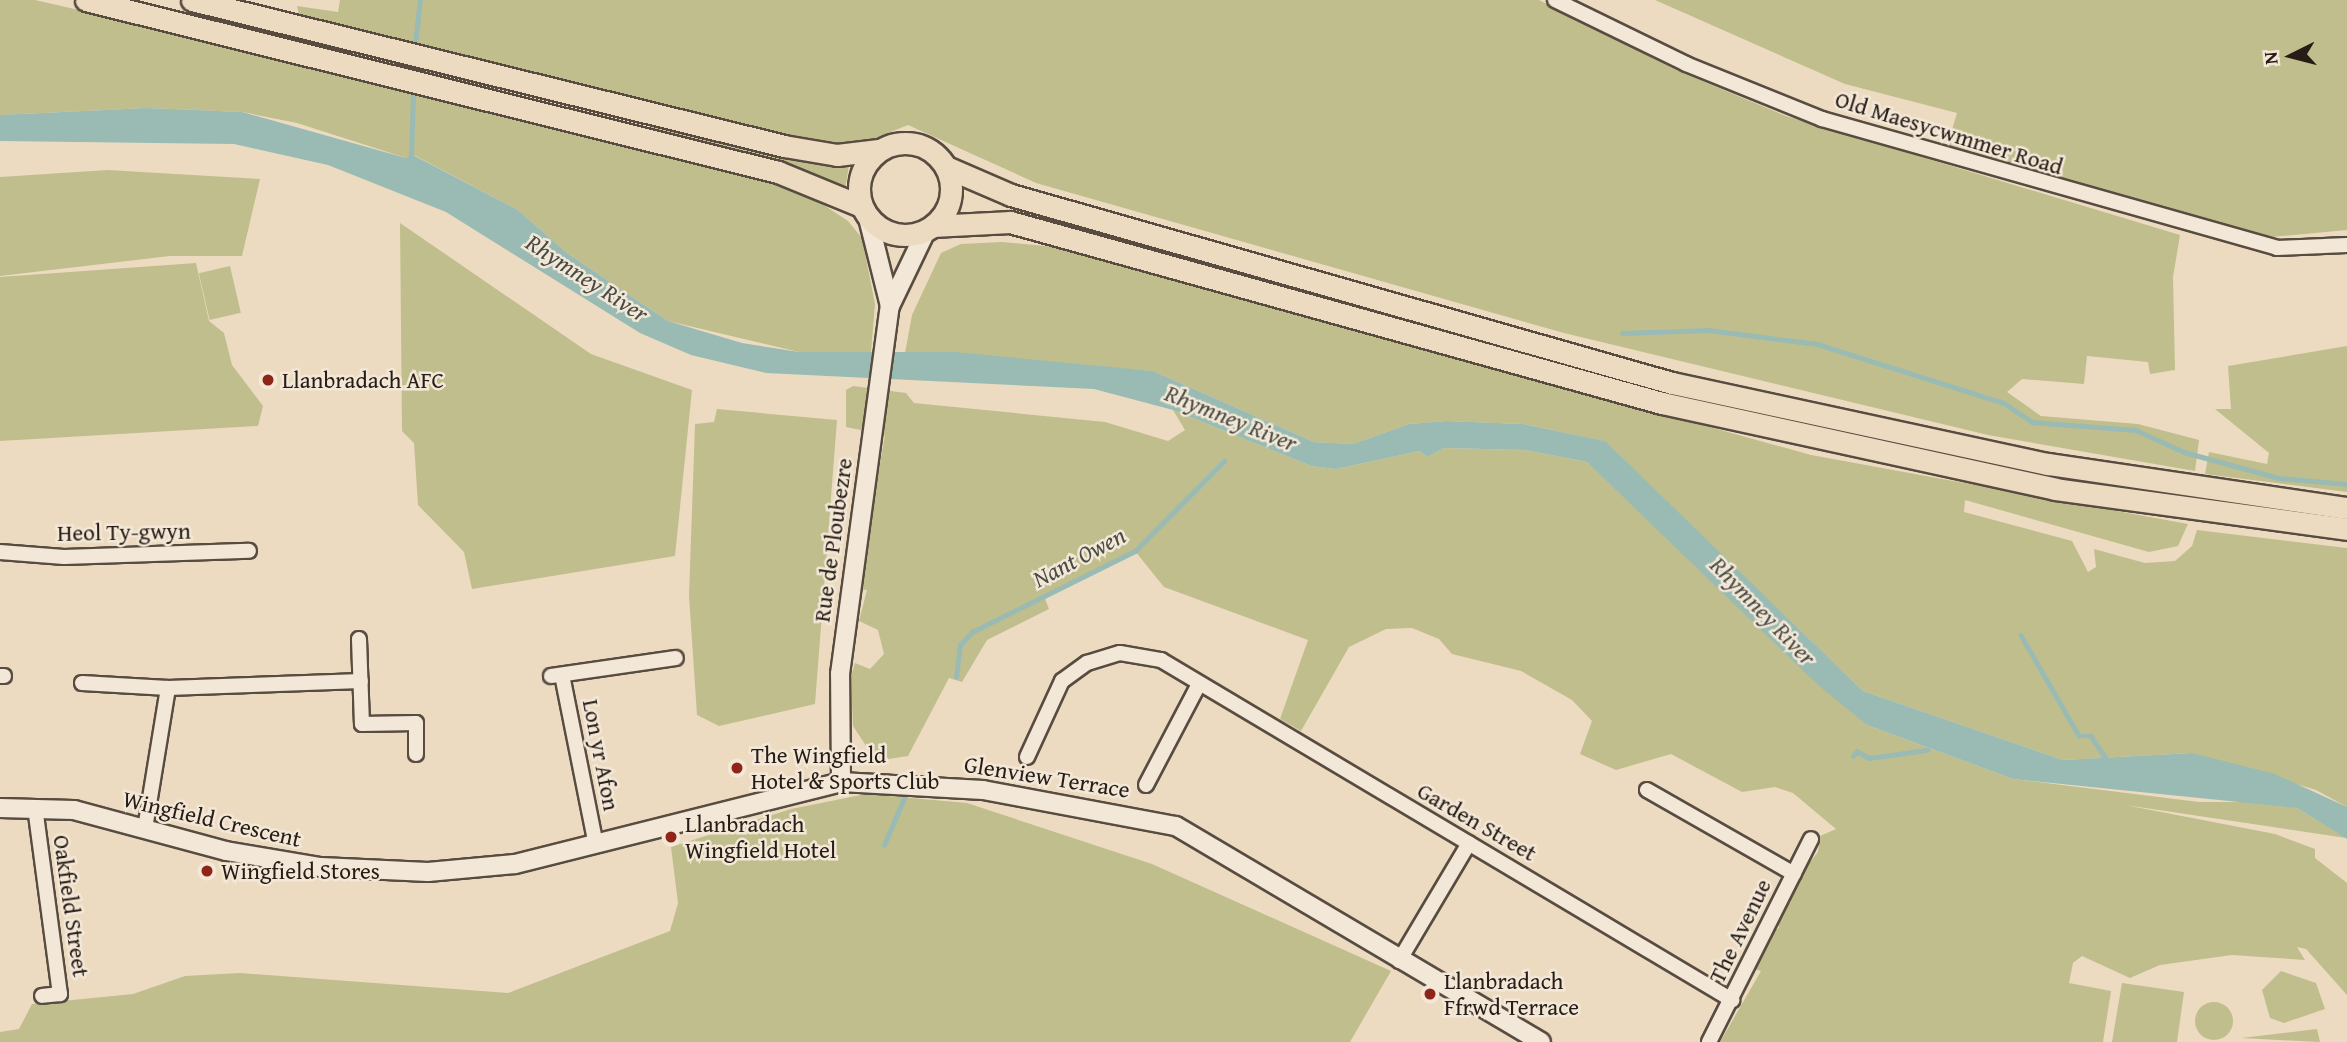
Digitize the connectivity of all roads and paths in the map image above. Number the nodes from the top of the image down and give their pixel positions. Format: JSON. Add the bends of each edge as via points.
{"nodes":[{"id":1,"x":86,"y":0,"type":"edge"},
{"id":2,"x":192,"y":0,"type":"edge"},
{"id":3,"x":1555,"y":0,"type":"edge"},
{"id":4,"x":879,"y":150,"type":"junction"},
{"id":5,"x":946,"y":167,"type":"junction"},
{"id":6,"x":864,"y":212,"type":"junction"},
{"id":7,"x":930,"y":228,"type":"junction"},
{"id":8,"x":2347,"y":245,"type":"edge"},
{"id":9,"x":890,"y":306,"type":"junction"},
{"id":10,"x":2347,"y":508,"type":"edge"},
{"id":11,"x":2347,"y":529,"type":"edge"},
{"id":12,"x":249,"y":551,"type":"dead end"},
{"id":13,"x":0,"y":552,"type":"edge"},
{"id":14,"x":359,"y":639,"type":"dead end"},
{"id":15,"x":676,"y":658,"type":"dead end"},
{"id":16,"x":360,"y":681,"type":"junction"},
{"id":17,"x":82,"y":683,"type":"dead end"},
{"id":18,"x":1199,"y":684,"type":"junction"},
{"id":19,"x":168,"y":688,"type":"junction"},
{"id":20,"x":416,"y":754,"type":"dead end"},
{"id":21,"x":1027,"y":757,"type":"dead end"},
{"id":22,"x":841,"y":782,"type":"junction"},
{"id":23,"x":1146,"y":785,"type":"dead end"},
{"id":24,"x":1647,"y":790,"type":"dead end"},
{"id":25,"x":35,"y":807,"type":"junction"},
{"id":26,"x":0,"y":808,"type":"edge"},
{"id":27,"x":145,"y":829,"type":"junction"},
{"id":28,"x":644,"y":832,"type":"joint"},
{"id":29,"x":1811,"y":839,"type":"dead end"},
{"id":30,"x":1469,"y":843,"type":"junction"},
{"id":31,"x":596,"y":845,"type":"junction"},
{"id":32,"x":1794,"y":874,"type":"junction"},
{"id":33,"x":1404,"y":963,"type":"junction"},
{"id":34,"x":42,"y":996,"type":"dead end"},
{"id":35,"x":1732,"y":1000,"type":"junction"},
{"id":36,"x":1541,"y":1042,"type":"edge"},
{"id":37,"x":1709,"y":1042,"type":"edge"}],
"edges":[{"from":1,"to":6,"type":"main road","via":[[751,165]]},
{"from":2,"to":4,"type":"main road","via":[[784,146],[837,155]]},
{"from":3,"to":8,"type":"street","name":"Old Maesycwmmer Road","via":[[1686,64],[1848,127],[2277,248]]},
{"from":4,"to":5,"type":"main road","via":[[908,142],[936,155]]},
{"from":4,"to":6,"type":"main road","via":[[860,175]]},
{"from":5,"to":7,"type":"main road","via":[[951,192]]},
{"from":5,"to":10,"type":"main road","via":[[1011,195],[1672,383],[2048,464]]},
{"from":6,"to":7,"type":"main road","via":[[892,234]]},
{"from":6,"to":9,"type":"street","name":"Rue de Ploubezre"},
{"from":7,"to":9,"type":"street","name":"Rue de Ploubezre"},
{"from":7,"to":11,"type":"main road","via":[[1010,222],[1662,403],[2055,489]]},
{"from":9,"to":22,"type":"street","name":"Rue de Ploubezre","via":[[840,674]]},
{"from":12,"to":13,"type":"street","name":"Heol Ty-gwyn","via":[[64,557]]},
{"from":14,"to":16,"type":"street"},
{"from":15,"to":31,"type":"street","name":"Lon yr Afon","via":[[557,676]]},
{"from":16,"to":19,"type":"street"},
{"from":16,"to":20,"type":"street","via":[[362,724],[416,723]]},
{"from":17,"to":19,"type":"street"},
{"from":18,"to":21,"type":"street","name":"Garden Street","via":[[1161,660],[1120,653],[1087,663],[1062,681]]},
{"from":18,"to":23,"type":"street"},
{"from":18,"to":30,"type":"street","name":"Garden Street"},
{"from":19,"to":27,"type":"street"},
{"from":22,"to":28,"type":"street","name":"Glenview Terrace"},
{"from":22,"to":33,"type":"street","name":"Glenview Terrace","via":[[933,783],[1176,826]]},
{"from":24,"to":32,"type":"street"},
{"from":25,"to":26,"type":"street","name":"Wingfield Crescent"},
{"from":25,"to":27,"type":"street","name":"Wingfield Crescent"},
{"from":25,"to":34,"type":"street","name":"Oakfield Street","via":[[60,994]]},
{"from":27,"to":31,"type":"street","name":"Wingfield Crescent","via":[[226,851],[365,871],[489,869]]},
{"from":28,"to":31,"type":"street","name":"Wingfield Crescent"},
{"from":29,"to":32,"type":"street","name":"The Avenue"},
{"from":30,"to":33,"type":"street"},
{"from":30,"to":35,"type":"street","name":"Garden Street"},
{"from":32,"to":35,"type":"street","name":"The Avenue"},
{"from":33,"to":36,"type":"street","name":"Glenview Terrace"},
{"from":35,"to":37,"type":"street","name":"The Avenue"}]}
